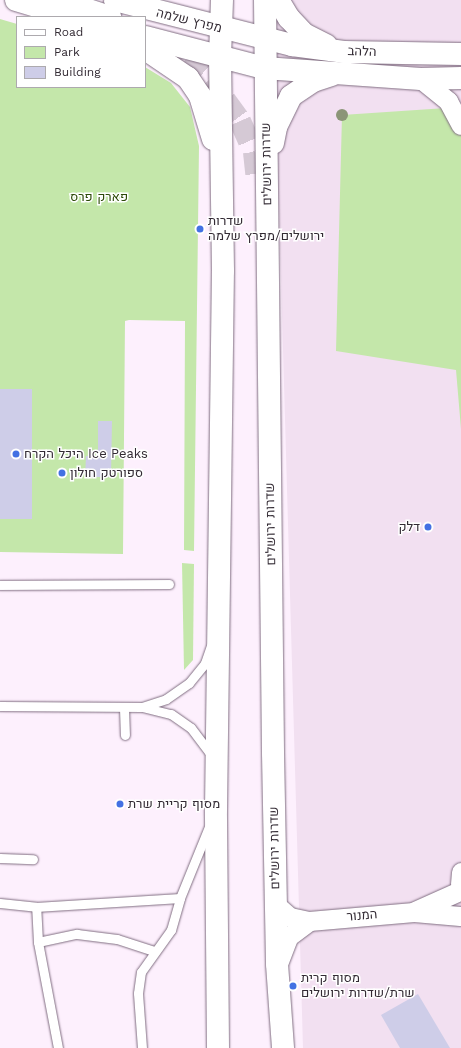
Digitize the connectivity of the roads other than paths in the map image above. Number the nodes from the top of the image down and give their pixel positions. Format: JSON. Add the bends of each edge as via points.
{"nodes":[{"id":1,"x":16,"y":0,"type":"edge"},
{"id":2,"x":58,"y":0,"type":"edge"},
{"id":3,"x":115,"y":0,"type":"edge"},
{"id":4,"x":168,"y":0,"type":"edge"},
{"id":5,"x":222,"y":0,"type":"edge"},
{"id":6,"x":264,"y":0,"type":"edge"},
{"id":7,"x":278,"y":0,"type":"edge"},
{"id":8,"x":149,"y":11,"type":"junction"},
{"id":9,"x":70,"y":16,"type":"edge"},
{"id":10,"x":107,"y":16,"type":"edge"},
{"id":11,"x":221,"y":29,"type":"junction"},
{"id":12,"x":146,"y":37,"type":"edge"},
{"id":13,"x":265,"y":38,"type":"junction"},
{"id":14,"x":146,"y":50,"type":"edge"},
{"id":15,"x":457,"y":51,"type":"edge"},
{"id":16,"x":344,"y":52,"type":"junction"},
{"id":17,"x":220,"y":57,"type":"junction"},
{"id":18,"x":264,"y":68,"type":"junction"},
{"id":19,"x":337,"y":73,"type":"junction"},
{"id":20,"x":461,"y":78,"type":"edge"},
{"id":21,"x":421,"y":79,"type":"junction"},
{"id":22,"x":461,"y":125,"type":"edge"},
{"id":23,"x":256,"y":181,"type":"tunnel mouth"},
{"id":24,"x":222,"y":185,"type":"junction"},
{"id":25,"x":268,"y":204,"type":"junction"},
{"id":26,"x":270,"y":507,"type":"junction"},
{"id":27,"x":169,"y":584,"type":"dead end"},
{"id":28,"x":0,"y":585,"type":"edge"},
{"id":29,"x":219,"y":620,"type":"junction"},
{"id":30,"x":0,"y":706,"type":"edge"},
{"id":31,"x":142,"y":707,"type":"junction"},
{"id":32,"x":124,"y":708,"type":"junction"},
{"id":33,"x":125,"y":735,"type":"dead end"},
{"id":34,"x":217,"y":763,"type":"junction"},
{"id":35,"x":216,"y":810,"type":"junction"},
{"id":36,"x":0,"y":858,"type":"edge"},
{"id":37,"x":33,"y":859,"type":"dead end"},
{"id":38,"x":460,"y":883,"type":"edge"},
{"id":39,"x":180,"y":898,"type":"junction"},
{"id":40,"x":0,"y":903,"type":"edge"},
{"id":41,"x":276,"y":905,"type":"junction"},
{"id":42,"x":36,"y":907,"type":"junction"},
{"id":43,"x":414,"y":912,"type":"junction"},
{"id":44,"x":460,"y":917,"type":"edge"},
{"id":45,"x":309,"y":921,"type":"junction"},
{"id":46,"x":38,"y":942,"type":"junction"},
{"id":47,"x":155,"y":951,"type":"junction"},
{"id":48,"x":277,"y":964,"type":"junction"},
{"id":49,"x":218,"y":1047,"type":"edge"},
{"id":50,"x":58,"y":1048,"type":"edge"},
{"id":51,"x":142,"y":1048,"type":"edge"},
{"id":52,"x":283,"y":1048,"type":"edge"}],
"edges":[{"from":1,"to":9,"type":"main road"},
{"from":2,"to":10,"type":"main road"},
{"from":3,"to":8,"type":"main road","name":"מפרץ שלמה"},
{"from":4,"to":8,"type":"main road"},
{"from":5,"to":11,"type":"main road"},
{"from":6,"to":13,"type":"main road","name":"שדרות ירושלים"},
{"from":7,"to":16,"type":"main road","via":[[304,34],[318,43]]},
{"from":8,"to":11,"type":"main road","name":"מפרץ שלמה"},
{"from":11,"to":13,"type":"main road","name":"מפרץ שלמה"},
{"from":11,"to":17,"type":"main road"},
{"from":12,"to":17,"type":"main road","name":"מפרץ שלמה"},
{"from":13,"to":16,"type":"main road","name":"הלהב","via":[[292,45]]},
{"from":13,"to":18,"type":"main road","name":"שדרות ירושלים"},
{"from":14,"to":24,"type":"main road","via":[[188,78],[200,96],[209,118]]},
{"from":15,"to":16,"type":"main road","name":"הלהב"},
{"from":17,"to":18,"type":"main road","name":"מפרץ שלמה"},
{"from":17,"to":24,"type":"main road"},
{"from":18,"to":19,"type":"main road","name":"הלהב"},
{"from":18,"to":25,"type":"main road","name":"שדרות ירושלים"},
{"from":19,"to":21,"type":"main road","name":"הלהב"},
{"from":19,"to":25,"type":"main road","via":[[298,89],[288,101],[276,126],[271,151]]},
{"from":20,"to":21,"type":"main road","name":"הלהב"},
{"from":21,"to":22,"type":"street","via":[[448,101]]},
{"from":23,"to":26,"type":"main road","via":[[257,373]]},
{"from":24,"to":29,"type":"main road"},
{"from":25,"to":26,"type":"main road","name":"שדרות ירושלים"},
{"from":26,"to":41,"type":"main road","name":"שדרות ירושלים"},
{"from":27,"to":28,"type":"lane"},
{"from":29,"to":31,"type":"lane","via":[[205,663],[189,682],[166,699]]},
{"from":29,"to":34,"type":"main road"},
{"from":30,"to":32,"type":"lane"},
{"from":31,"to":32,"type":"lane"},
{"from":31,"to":34,"type":"lane","via":[[171,714],[186,725]]},
{"from":32,"to":33,"type":"lane"},
{"from":34,"to":35,"type":"main road"},
{"from":35,"to":39,"type":"lane"},
{"from":35,"to":49,"type":"main road"},
{"from":36,"to":37,"type":"lane"},
{"from":38,"to":43,"type":"street","name":"המנור"},
{"from":38,"to":44,"type":"street","via":[[456,908]]},
{"from":39,"to":42,"type":"lane"},
{"from":39,"to":47,"type":"lane","via":[[171,930]]},
{"from":40,"to":42,"type":"lane"},
{"from":41,"to":45,"type":"street","name":"המנור","via":[[290,917]]},
{"from":41,"to":48,"type":"main road","name":"שדרות ירושלים"},
{"from":42,"to":46,"type":"lane"},
{"from":43,"to":44,"type":"street","name":"המנור"},
{"from":43,"to":45,"type":"street","name":"המנור"},
{"from":45,"to":48,"type":"street","via":[[288,937]]},
{"from":46,"to":47,"type":"lane","via":[[77,934],[117,939]]},
{"from":46,"to":50,"type":"lane"},
{"from":47,"to":51,"type":"lane","via":[[141,972],[138,993]]},
{"from":48,"to":52,"type":"main road","name":"שדרות ירושלים"}]}
